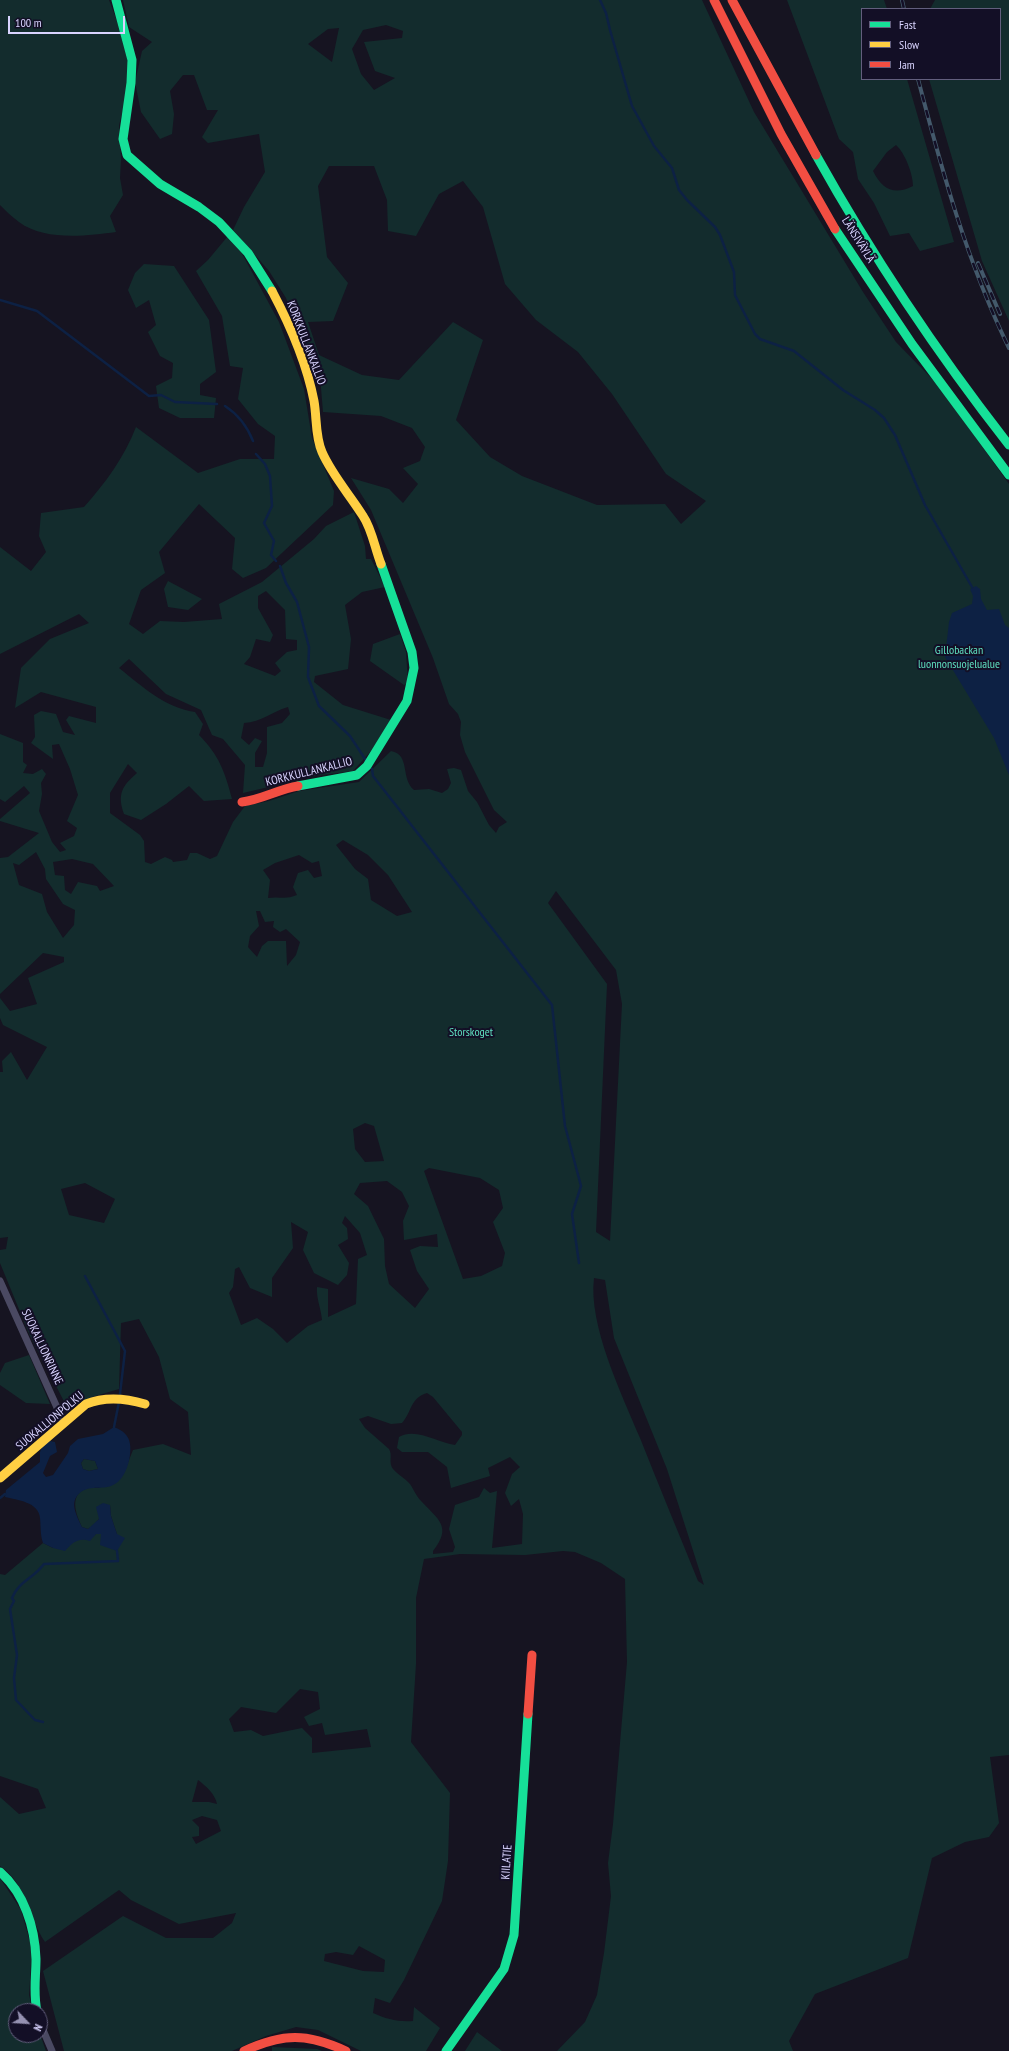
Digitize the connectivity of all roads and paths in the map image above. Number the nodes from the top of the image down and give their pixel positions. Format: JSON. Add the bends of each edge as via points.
{"nodes":[{"id":1,"x":116,"y":0,"type":"edge"},
{"id":2,"x":714,"y":0,"type":"edge"},
{"id":3,"x":732,"y":0,"type":"edge"},
{"id":4,"x":1009,"y":445,"type":"edge"},
{"id":5,"x":1009,"y":475,"type":"edge"},
{"id":6,"x":242,"y":802,"type":"dead end"},
{"id":7,"x":0,"y":1280,"type":"edge"},
{"id":8,"x":145,"y":1404,"type":"dead end"},
{"id":9,"x":64,"y":1422,"type":"junction"},
{"id":10,"x":0,"y":1478,"type":"edge"},
{"id":11,"x":532,"y":1655,"type":"dead end"},
{"id":12,"x":0,"y":1872,"type":"edge"},
{"id":13,"x":35,"y":2003,"type":"edge"},
{"id":14,"x":48,"y":2042,"type":"edge"},
{"id":15,"x":52,"y":2051,"type":"edge"},
{"id":16,"x":244,"y":2051,"type":"edge"},
{"id":17,"x":346,"y":2051,"type":"edge"},
{"id":18,"x":446,"y":2051,"type":"edge"}],
"edges":[{"from":1,"to":6,"type":"main road","name":"KORKKULLANKALLIO","via":[[132,60],[123,139],[127,155],[160,184],[219,222],[248,253],[271,290],[282,310],[307,375],[322,452],[364,517],[412,652],[413,673],[407,701],[367,766],[357,775],[281,789],[252,801]]},
{"from":2,"to":5,"type":"main road","name":"LÄNSIVÄYLÄ","via":[[782,135],[857,263],[963,415]]},
{"from":3,"to":4,"type":"main road","name":"LÄNSIVÄYLÄ","via":[[811,150],[872,253],[971,398]]},
{"from":7,"to":9,"type":"street","name":"SUOKALLIONRINNE"},
{"from":8,"to":9,"type":"main road","name":"SUOKALLIONPOLKU","via":[[121,1399],[96,1399]]},
{"from":9,"to":10,"type":"main road","name":"SUOKALLIONPOLKU"},
{"from":11,"to":18,"type":"main road","name":"KIILATIE","via":[[514,1935],[504,1969]]},
{"from":12,"to":13,"type":"main road","via":[[16,1890],[35,1943]]},
{"from":14,"to":15,"type":"street"},
{"from":16,"to":17,"type":"main road","via":[[262,2042],[289,2035],[324,2041]]}]}
